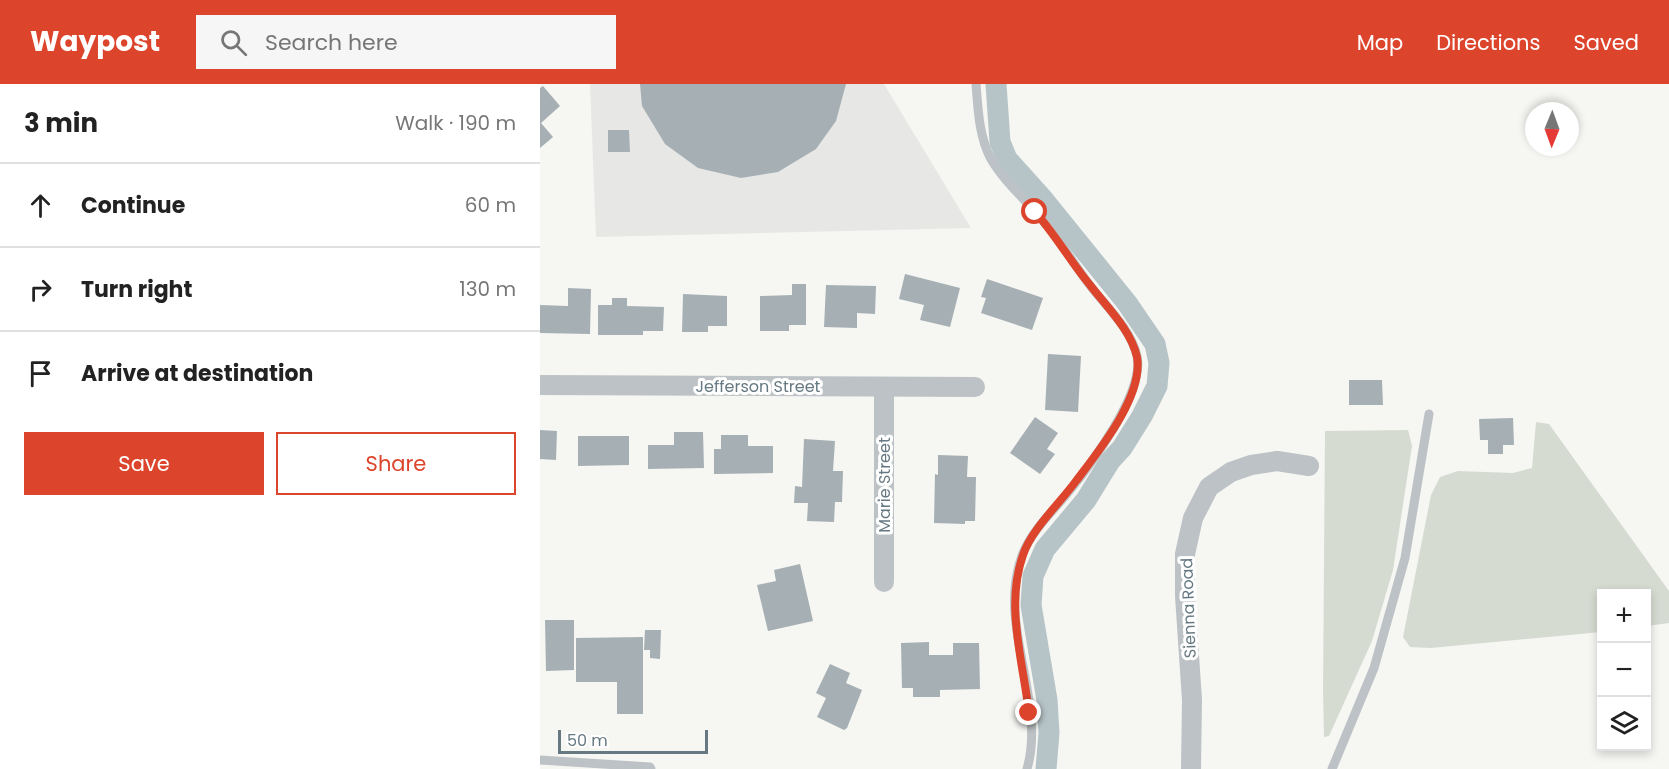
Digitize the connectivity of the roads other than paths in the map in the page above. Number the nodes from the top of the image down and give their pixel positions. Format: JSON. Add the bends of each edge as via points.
{"nodes":[{"id":1,"x":976,"y":84,"type":"edge"},
{"id":2,"x":540,"y":385,"type":"edge"},
{"id":3,"x":884,"y":387,"type":"junction"},
{"id":4,"x":975,"y":387,"type":"dead end"},
{"id":5,"x":1429,"y":414,"type":"dead end"},
{"id":6,"x":1309,"y":466,"type":"dead end"},
{"id":7,"x":884,"y":582,"type":"dead end"},
{"id":8,"x":540,"y":760,"type":"edge"},
{"id":9,"x":651,"y":769,"type":"edge"},
{"id":10,"x":1027,"y":769,"type":"edge"},
{"id":11,"x":1191,"y":769,"type":"edge"},
{"id":12,"x":1332,"y":769,"type":"edge"}],
"edges":[{"from":1,"to":10,"type":"lane","via":[[979,117],[991,159],[1123,327],[1137,358],[1132,394],[1116,424],[1023,552],[1014,606],[1029,713],[1031,745]]},
{"from":2,"to":3,"type":"street","name":"Jefferson Street"},
{"from":3,"to":4,"type":"street","name":"Jefferson Street"},
{"from":3,"to":7,"type":"street","name":"Marie Street"},
{"from":5,"to":12,"type":"lane","via":[[1405,558],[1374,668]]},
{"from":6,"to":11,"type":"street","name":"Sienna Road","via":[[1277,460],[1231,472],[1209,487],[1193,518],[1185,554]]},
{"from":8,"to":9,"type":"lane"}]}
